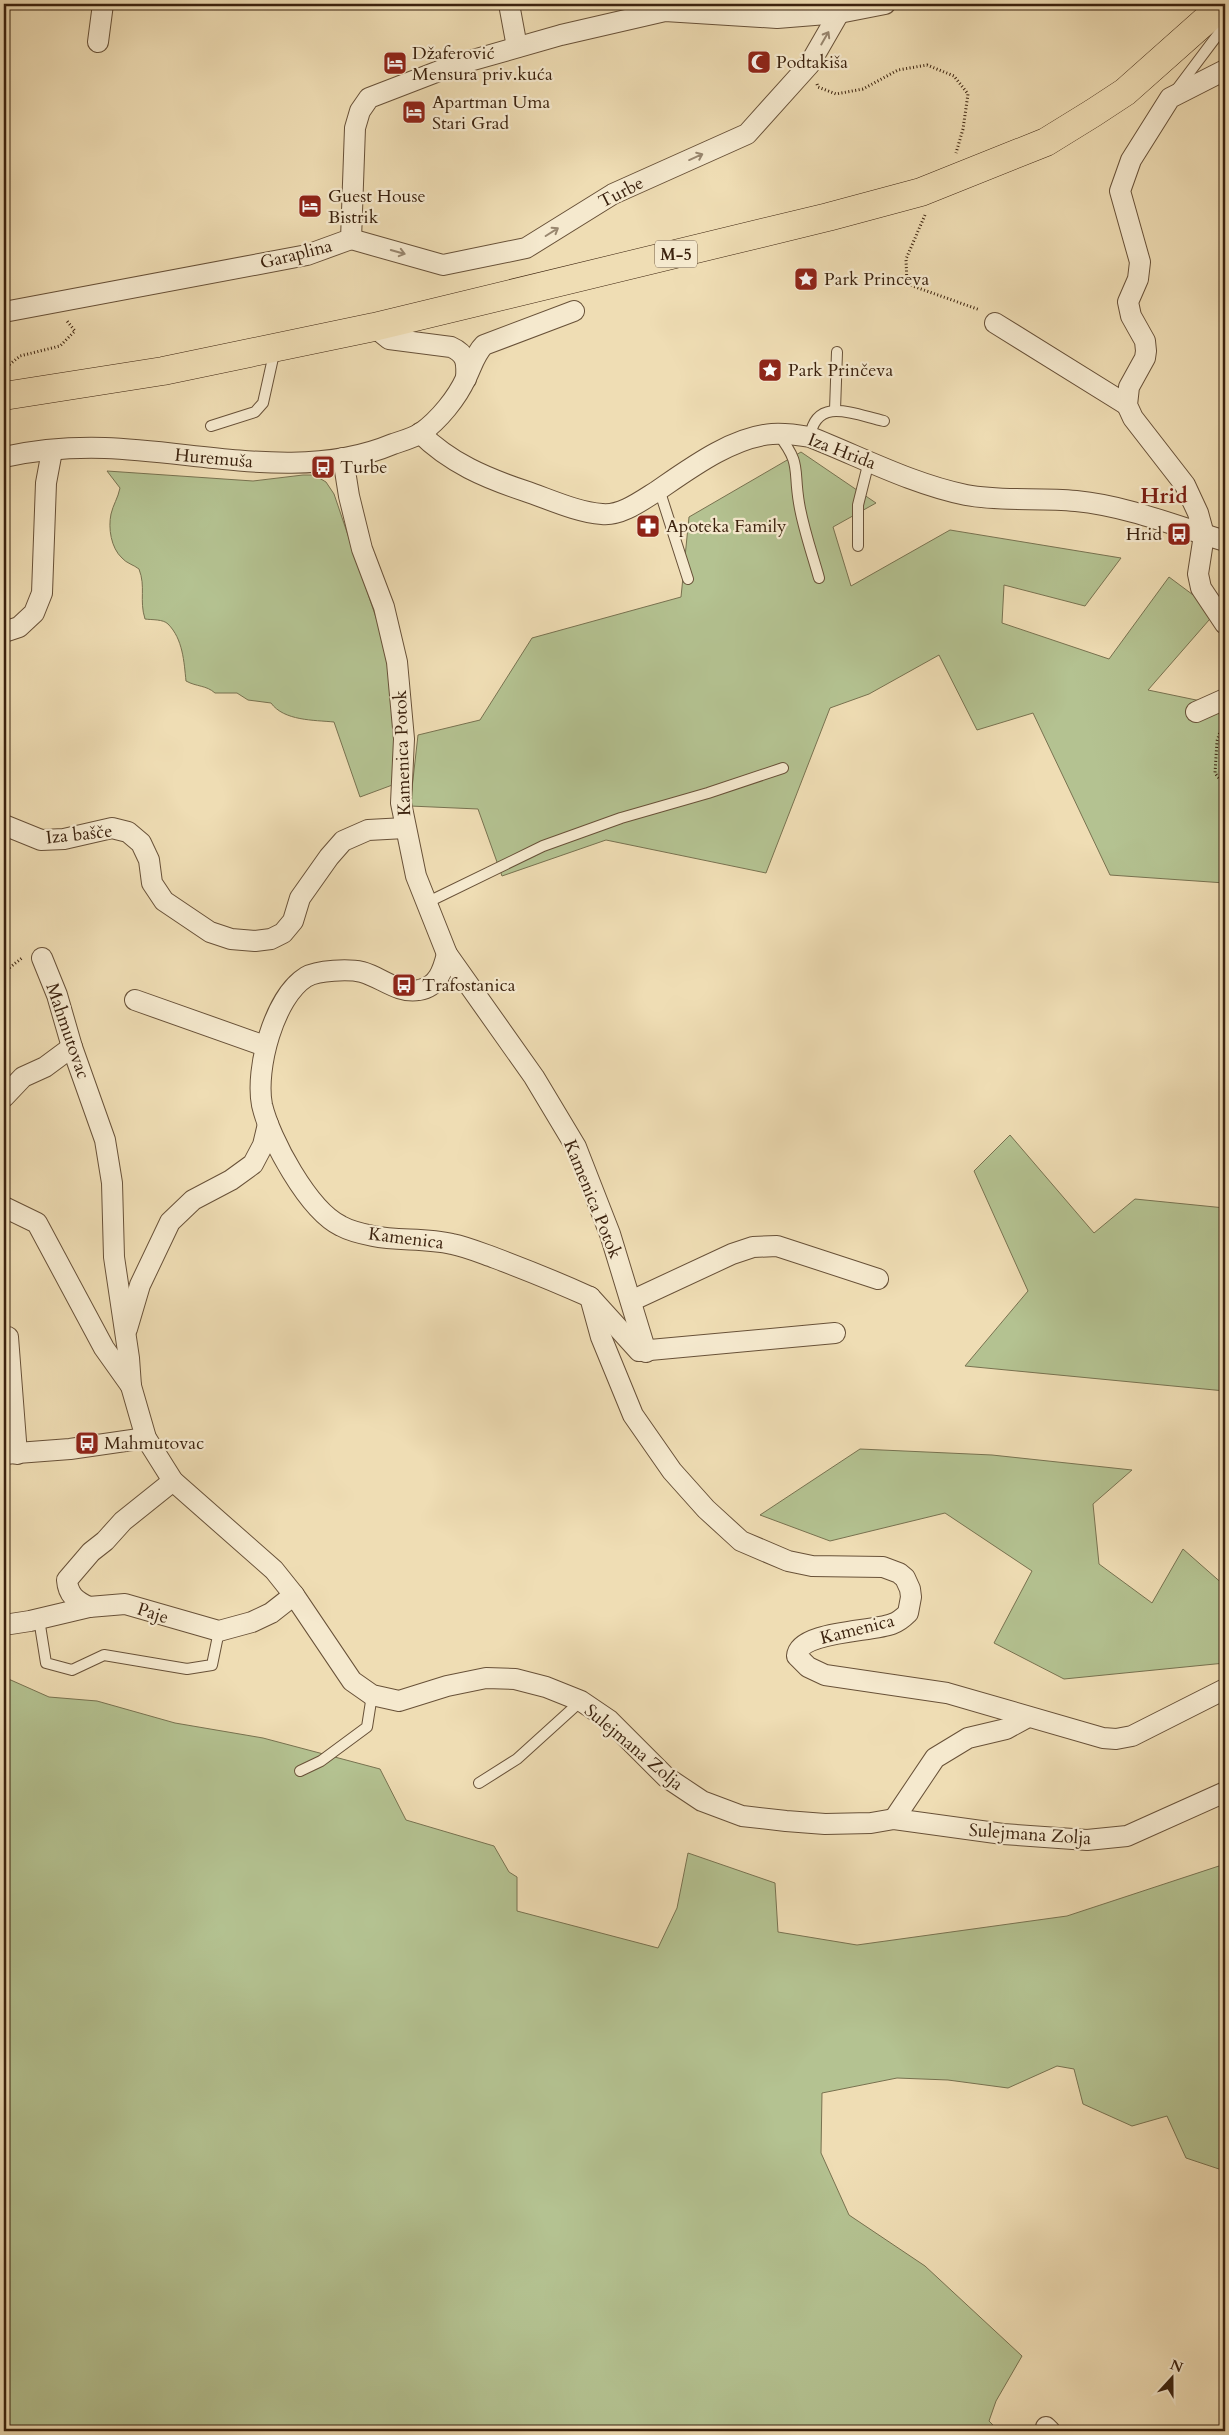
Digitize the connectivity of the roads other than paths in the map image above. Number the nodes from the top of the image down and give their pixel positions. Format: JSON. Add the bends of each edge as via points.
{"nodes":[{"id":1,"x":103,"y":4,"type":"edge"},
{"id":2,"x":509,"y":4,"type":"edge"},
{"id":3,"x":885,"y":4,"type":"edge"},
{"id":4,"x":1224,"y":4,"type":"edge"},
{"id":5,"x":839,"y":13,"type":"junction"},
{"id":6,"x":1225,"y":25,"type":"edge"},
{"id":7,"x":98,"y":42,"type":"dead end"},
{"id":8,"x":517,"y":46,"type":"junction"},
{"id":9,"x":1225,"y":70,"type":"edge"},
{"id":10,"x":1170,"y":98,"type":"junction"},
{"id":11,"x":351,"y":239,"type":"junction"},
{"id":12,"x":4,"y":312,"type":"edge"},
{"id":13,"x":574,"y":312,"type":"dead end"},
{"id":14,"x":995,"y":323,"type":"road end"},
{"id":15,"x":374,"y":327,"type":"junction"},
{"id":16,"x":275,"y":348,"type":"junction"},
{"id":17,"x":837,"y":352,"type":"dead end"},
{"id":18,"x":466,"y":379,"type":"junction"},
{"id":19,"x":4,"y":396,"type":"edge"},
{"id":20,"x":1127,"y":404,"type":"junction"},
{"id":21,"x":835,"y":410,"type":"junction"},
{"id":22,"x":884,"y":421,"type":"dead end"},
{"id":23,"x":211,"y":426,"type":"dead end"},
{"id":24,"x":420,"y":433,"type":"junction"},
{"id":25,"x":778,"y":434,"type":"junction"},
{"id":26,"x":810,"y":437,"type":"junction"},
{"id":27,"x":52,"y":451,"type":"junction"},
{"id":28,"x":4,"y":457,"type":"edge"},
{"id":29,"x":343,"y":458,"type":"junction"},
{"id":30,"x":869,"y":461,"type":"junction"},
{"id":31,"x":659,"y":489,"type":"junction"},
{"id":32,"x":1204,"y":535,"type":"junction"},
{"id":33,"x":1225,"y":541,"type":"edge"},
{"id":34,"x":858,"y":546,"type":"dead end"},
{"id":35,"x":819,"y":578,"type":"dead end"},
{"id":36,"x":688,"y":579,"type":"dead end"},
{"id":37,"x":1225,"y":624,"type":"edge"},
{"id":38,"x":4,"y":632,"type":"edge"},
{"id":39,"x":1225,"y":699,"type":"edge"},
{"id":40,"x":1196,"y":712,"type":"dead end"},
{"id":41,"x":783,"y":768,"type":"dead end"},
{"id":42,"x":4,"y":825,"type":"edge"},
{"id":43,"x":405,"y":828,"type":"junction"},
{"id":44,"x":426,"y":903,"type":"junction"},
{"id":45,"x":447,"y":954,"type":"junction"},
{"id":46,"x":42,"y":958,"type":"dead end"},
{"id":47,"x":135,"y":1000,"type":"dead end"},
{"id":48,"x":265,"y":1046,"type":"junction"},
{"id":49,"x":72,"y":1048,"type":"junction"},
{"id":50,"x":4,"y":1097,"type":"edge"},
{"id":51,"x":268,"y":1124,"type":"junction"},
{"id":52,"x":4,"y":1206,"type":"edge"},
{"id":53,"x":878,"y":1279,"type":"dead end"},
{"id":54,"x":590,"y":1297,"type":"junction"},
{"id":55,"x":630,"y":1301,"type":"junction"},
{"id":56,"x":835,"y":1333,"type":"dead end"},
{"id":57,"x":126,"y":1336,"type":"junction"},
{"id":58,"x":8,"y":1337,"type":"dead end"},
{"id":59,"x":646,"y":1352,"type":"junction"},
{"id":60,"x":131,"y":1386,"type":"junction"},
{"id":61,"x":146,"y":1438,"type":"junction"},
{"id":62,"x":10,"y":1454,"type":"edge"},
{"id":63,"x":173,"y":1481,"type":"junction"},
{"id":64,"x":294,"y":1595,"type":"junction"},
{"id":65,"x":89,"y":1607,"type":"junction"},
{"id":66,"x":39,"y":1619,"type":"junction"},
{"id":67,"x":4,"y":1625,"type":"edge"},
{"id":68,"x":219,"y":1631,"type":"junction"},
{"id":69,"x":1225,"y":1690,"type":"edge"},
{"id":70,"x":372,"y":1695,"type":"junction"},
{"id":71,"x":581,"y":1701,"type":"junction"},
{"id":72,"x":1028,"y":1717,"type":"junction"},
{"id":73,"x":300,"y":1771,"type":"dead end"},
{"id":74,"x":479,"y":1783,"type":"dead end"},
{"id":75,"x":1225,"y":1792,"type":"edge"},
{"id":76,"x":894,"y":1819,"type":"junction"}],
"edges":[{"from":1,"to":7,"type":"street"},
{"from":2,"to":8,"type":"street"},
{"from":3,"to":5,"type":"street","name":"Garaplina"},
{"from":4,"to":15,"type":"main road","number":"M-5","via":[[1125,92],[1093,113],[1046,142],[937,186],[828,217]]},
{"from":5,"to":8,"type":"street","name":"Garaplina","via":[[777,18],[665,11]]},
{"from":11,"to":5,"type":"street","name":"Turbe","one_way":true,"via":[[443,265],[526,248],[614,194],[747,134],[809,65]]},
{"from":6,"to":10,"type":"lane"},
{"from":8,"to":11,"type":"street","name":"Garaplina","via":[[452,66],[369,98],[360,111],[355,128]]},
{"from":9,"to":10,"type":"street"},
{"from":10,"to":20,"type":"street","via":[[1131,160],[1120,191],[1140,262],[1138,279],[1128,302],[1131,316],[1145,341],[1146,351],[1129,387]]},
{"from":11,"to":12,"type":"street","name":"Garaplina","via":[[307,255]]},
{"from":13,"to":18,"type":"street","via":[[484,345]]},
{"from":14,"to":20,"type":"street"},
{"from":15,"to":16,"type":"main road","number":"M-5"},
{"from":15,"to":18,"type":"street","via":[[389,339],[451,346],[460,351],[466,363]]},
{"from":16,"to":19,"type":"main road","number":"M-5","via":[[163,371]]},
{"from":16,"to":23,"type":"lane","via":[[263,403],[255,412]]},
{"from":17,"to":21,"type":"lane"},
{"from":18,"to":24,"type":"street","via":[[444,410]]},
{"from":20,"to":32,"type":"street","via":[[1133,418],[1185,485]]},
{"from":21,"to":22,"type":"lane"},
{"from":21,"to":26,"type":"lane","via":[[819,414],[812,424]]},
{"from":24,"to":29,"type":"street","name":"Huremuša","via":[[365,455]]},
{"from":24,"to":31,"type":"street","name":"Iza Hrida","via":[[453,461],[500,483],[603,515],[622,511]]},
{"from":25,"to":26,"type":"street","name":"Iza Hrida"},
{"from":25,"to":31,"type":"street","name":"Iza Hrida","via":[[742,442],[711,456]]},
{"from":25,"to":35,"type":"lane","via":[[796,461],[799,504]]},
{"from":26,"to":30,"type":"street","name":"Iza Hrida"},
{"from":27,"to":28,"type":"street","name":"Huremuša"},
{"from":27,"to":29,"type":"street","name":"Huremuša","via":[[79,447],[107,448],[225,461]]},
{"from":27,"to":38,"type":"street","via":[[46,483],[42,593],[34,614],[19,627]]},
{"from":29,"to":43,"type":"street","name":"Kamenica Potok","via":[[362,549],[384,607],[398,662],[404,739],[401,803]]},
{"from":30,"to":32,"type":"street","name":"Iza Hrida","via":[[915,480],[966,495],[1000,500],[1078,501],[1131,512]]},
{"from":30,"to":34,"type":"lane","via":[[858,505]]},
{"from":31,"to":36,"type":"lane"},
{"from":32,"to":33,"type":"street","name":"Iza Hrida"},
{"from":32,"to":37,"type":"street","via":[[1198,574],[1201,588]]},
{"from":39,"to":40,"type":"street"},
{"from":41,"to":44,"type":"lane","via":[[621,818],[543,846]]},
{"from":42,"to":43,"type":"street","name":"Iza bašče","via":[[41,840],[64,839],[112,828],[128,832],[141,842],[149,860],[152,883],[164,901],[210,932],[231,939],[255,941],[283,934],[293,921],[300,898],[343,842],[368,830]]},
{"from":43,"to":44,"type":"street","name":"Kamenica Potok"},
{"from":44,"to":45,"type":"street","name":"Kamenica Potok"},
{"from":45,"to":48,"type":"street","name":"Kamenica","via":[[442,975],[430,986],[418,990],[391,986],[363,972],[337,970],[307,977],[292,993],[274,1022]]},
{"from":45,"to":55,"type":"street","name":"Kamenica Potok","via":[[534,1077],[576,1148],[610,1234]]},
{"from":46,"to":49,"type":"street","name":"Mahmutovac","via":[[58,995]]},
{"from":47,"to":48,"type":"street"},
{"from":48,"to":51,"type":"street","name":"Kamenica","via":[[260,1079]]},
{"from":49,"to":50,"type":"street","via":[[45,1067],[23,1077]]},
{"from":49,"to":57,"type":"street","name":"Mahmutovac","via":[[105,1140],[112,1184],[114,1257]]},
{"from":51,"to":54,"type":"street","name":"Kamenica","via":[[310,1201],[340,1226],[374,1236],[454,1244]]},
{"from":51,"to":57,"type":"street","name":"Kamenica","via":[[263,1145],[253,1164],[193,1200],[170,1222],[140,1285]]},
{"from":52,"to":60,"type":"street","via":[[37,1223],[104,1348]]},
{"from":53,"to":55,"type":"street","via":[[777,1246],[754,1248],[732,1254]]},
{"from":54,"to":59,"type":"street","name":"Kamenica","via":[[632,1346]]},
{"from":54,"to":72,"type":"street","name":"Kamenica","via":[[633,1415],[672,1471],[741,1541],[788,1561],[812,1566],[883,1567],[905,1578],[911,1597],[908,1613],[902,1618],[890,1625],[813,1640],[798,1650],[797,1656],[802,1663],[825,1675],[947,1693]]},
{"from":55,"to":59,"type":"street","name":"Kamenica Potok"},
{"from":56,"to":59,"type":"street"},
{"from":57,"to":60,"type":"street","name":"Mahmutovac"},
{"from":58,"to":62,"type":"street"},
{"from":60,"to":61,"type":"street","name":"Mahmutovac"},
{"from":61,"to":62,"type":"street"},
{"from":61,"to":63,"type":"street","name":"Mahmutovac"},
{"from":63,"to":64,"type":"street","name":"Mahmutovac","via":[[274,1570]]},
{"from":63,"to":65,"type":"street","via":[[123,1521],[67,1580],[68,1590],[76,1601]]},
{"from":64,"to":68,"type":"street","via":[[271,1613]]},
{"from":64,"to":70,"type":"street","name":"Sulejmana Zolja","via":[[352,1681]]},
{"from":65,"to":66,"type":"street","name":"Paje"},
{"from":65,"to":68,"type":"street","name":"Paje","via":[[125,1604]]},
{"from":66,"to":67,"type":"street","name":"Paje"},
{"from":66,"to":68,"type":"lane","via":[[46,1663],[72,1670],[104,1656],[187,1669],[212,1665]]},
{"from":69,"to":72,"type":"street","name":"Kamenica","via":[[1132,1736],[1116,1739]]},
{"from":70,"to":71,"type":"street","name":"Sulejmana Zolja","via":[[398,1701],[486,1678],[515,1679]]},
{"from":70,"to":73,"type":"lane","via":[[367,1727]]},
{"from":71,"to":74,"type":"lane","via":[[517,1759]]},
{"from":71,"to":76,"type":"street","name":"Sulejmana Zolja","via":[[609,1720],[666,1777],[702,1801],[742,1816],[786,1821],[825,1824]]},
{"from":72,"to":76,"type":"street","via":[[1006,1729],[968,1738],[935,1758]]},
{"from":75,"to":76,"type":"street","name":"Sulejmana Zolja","via":[[1128,1836],[1087,1840],[1003,1834]]}]}
